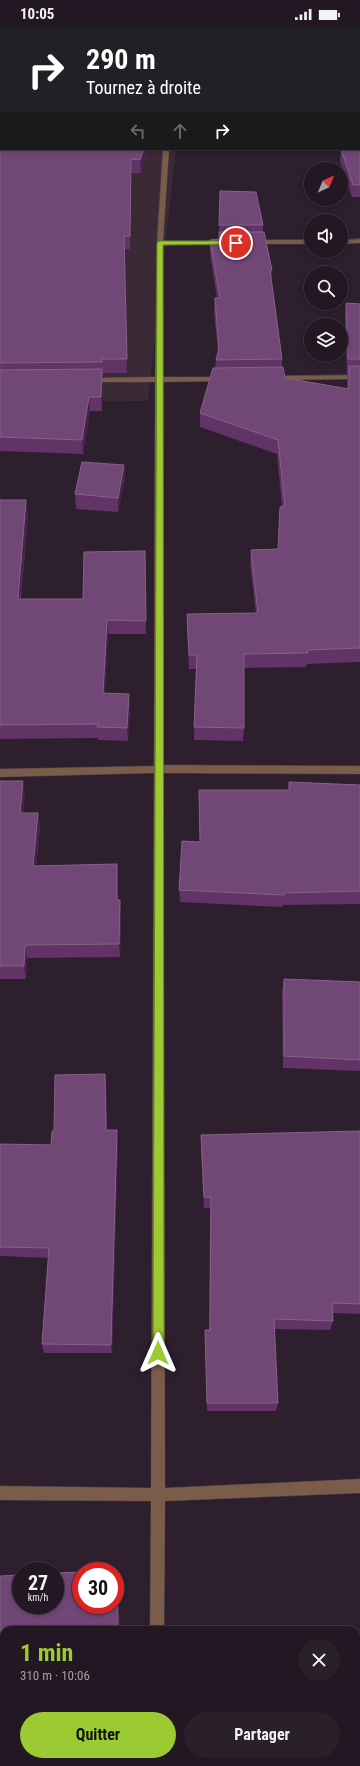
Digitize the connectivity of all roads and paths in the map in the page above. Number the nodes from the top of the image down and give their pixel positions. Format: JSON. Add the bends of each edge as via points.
{"nodes":[{"id":1,"x":166,"y":150,"type":"edge"},
{"id":2,"x":360,"y":241,"type":"edge"},
{"id":3,"x":248,"y":242,"type":"edge"},
{"id":4,"x":304,"y":242,"type":"edge"},
{"id":5,"x":348,"y":242,"type":"edge"},
{"id":6,"x":160,"y":243,"type":"junction"},
{"id":7,"x":232,"y":243,"type":"edge"},
{"id":8,"x":360,"y":377,"type":"edge"},
{"id":9,"x":229,"y":378,"type":"edge"},
{"id":10,"x":267,"y":378,"type":"edge"},
{"id":11,"x":159,"y":379,"type":"junction"},
{"id":12,"x":80,"y":380,"type":"edge"},
{"id":13,"x":159,"y":769,"type":"junction"},
{"id":14,"x":360,"y":770,"type":"edge"},
{"id":15,"x":0,"y":772,"type":"edge"},
{"id":16,"x":360,"y":1486,"type":"edge"},
{"id":17,"x":0,"y":1493,"type":"edge"},
{"id":18,"x":158,"y":1495,"type":"junction"},
{"id":19,"x":156,"y":1626,"type":"edge"}],
"edges":[{"from":1,"to":6,"type":"street"},
{"from":2,"to":5,"type":"street"},
{"from":3,"to":4,"type":"street"},
{"from":6,"to":7,"type":"street"},
{"from":6,"to":11,"type":"street"},
{"from":8,"to":10,"type":"street"},
{"from":9,"to":11,"type":"street"},
{"from":11,"to":12,"type":"street"},
{"from":11,"to":13,"type":"street"},
{"from":13,"to":14,"type":"street"},
{"from":13,"to":15,"type":"street"},
{"from":13,"to":18,"type":"street"},
{"from":16,"to":18,"type":"street"},
{"from":17,"to":18,"type":"street"},
{"from":18,"to":19,"type":"street"}]}
